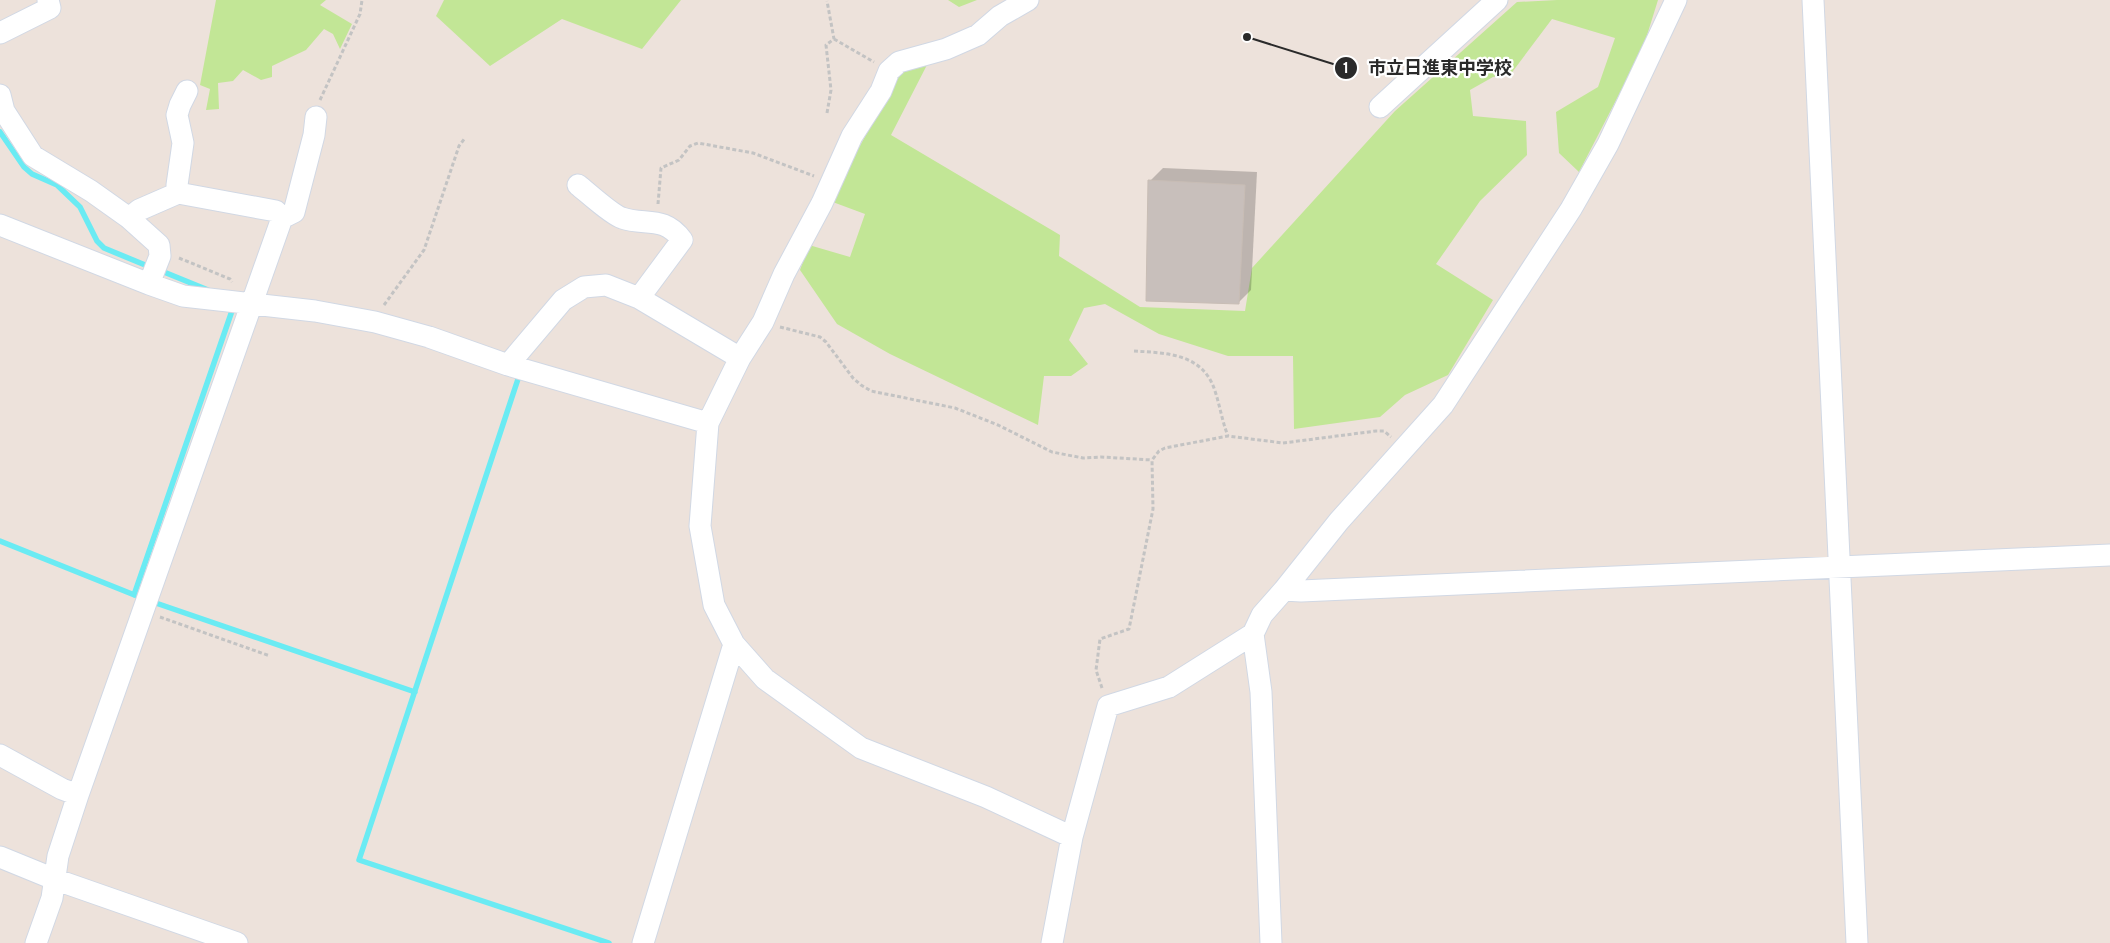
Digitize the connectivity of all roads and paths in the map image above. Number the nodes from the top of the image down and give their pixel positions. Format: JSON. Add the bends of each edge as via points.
{"nodes":[{"id":1,"x":48,"y":0,"type":"edge"},
{"id":2,"x":362,"y":0,"type":"edge"},
{"id":3,"x":1028,"y":0,"type":"edge"},
{"id":4,"x":1497,"y":0,"type":"edge"},
{"id":5,"x":1676,"y":0,"type":"edge"},
{"id":6,"x":1814,"y":0,"type":"edge"},
{"id":7,"x":827,"y":1,"type":"edge"},
{"id":8,"x":0,"y":33,"type":"edge"},
{"id":9,"x":834,"y":39,"type":"junction"},
{"id":10,"x":889,"y":71,"type":"junction"},
{"id":11,"x":187,"y":91,"type":"dead end"},
{"id":12,"x":0,"y":95,"type":"edge"},
{"id":13,"x":1380,"y":107,"type":"dead end"},
{"id":14,"x":827,"y":113,"type":"dead end"},
{"id":15,"x":316,"y":117,"type":"joint"},
{"id":16,"x":465,"y":138,"type":"dead end"},
{"id":17,"x":831,"y":183,"type":"junction"},
{"id":18,"x":578,"y":185,"type":"dead end"},
{"id":19,"x":178,"y":193,"type":"junction"},
{"id":20,"x":129,"y":218,"type":"junction"},
{"id":21,"x":282,"y":218,"type":"junction"},
{"id":22,"x":654,"y":222,"type":"junction"},
{"id":23,"x":0,"y":225,"type":"edge"},
{"id":24,"x":160,"y":251,"type":"junction"},
{"id":25,"x":149,"y":284,"type":"junction"},
{"id":26,"x":236,"y":289,"type":"dead end"},
{"id":27,"x":639,"y":298,"type":"junction"},
{"id":28,"x":252,"y":304,"type":"junction"},
{"id":29,"x":763,"y":322,"type":"junction"},
{"id":30,"x":378,"y":324,"type":"junction"},
{"id":31,"x":1134,"y":351,"type":"dead end"},
{"id":32,"x":740,"y":358,"type":"junction"},
{"id":33,"x":508,"y":365,"type":"junction"},
{"id":34,"x":708,"y":423,"type":"junction"},
{"id":35,"x":1228,"y":436,"type":"junction"},
{"id":36,"x":1404,"y":450,"type":"junction"},
{"id":37,"x":1152,"y":460,"type":"junction"},
{"id":38,"x":2110,"y":555,"type":"edge"},
{"id":39,"x":1840,"y":566,"type":"junction"},
{"id":40,"x":1284,"y":590,"type":"junction"},
{"id":41,"x":143,"y":612,"type":"junction"},
{"id":42,"x":1253,"y":634,"type":"junction"},
{"id":43,"x":734,"y":644,"type":"junction"},
{"id":44,"x":270,"y":656,"type":"dead end"},
{"id":45,"x":1108,"y":706,"type":"junction"},
{"id":46,"x":0,"y":755,"type":"edge"},
{"id":47,"x":78,"y":795,"type":"junction"},
{"id":48,"x":1072,"y":837,"type":"junction"},
{"id":49,"x":0,"y":858,"type":"edge"},
{"id":50,"x":54,"y":879,"type":"junction"},
{"id":51,"x":36,"y":943,"type":"edge"},
{"id":52,"x":237,"y":943,"type":"edge"},
{"id":53,"x":642,"y":943,"type":"edge"},
{"id":54,"x":1052,"y":943,"type":"edge"},
{"id":55,"x":1272,"y":943,"type":"edge"},
{"id":56,"x":1857,"y":943,"type":"edge"}],
"edges":[{"from":1,"to":8,"type":"street","via":[[50,8]]},
{"from":2,"to":15,"type":"path","via":[[360,14],[318,104]]},
{"from":3,"to":10,"type":"street","via":[[1000,16],[978,35],[946,49],[899,62]]},
{"from":4,"to":13,"type":"street"},
{"from":5,"to":36,"type":"street","via":[[1608,144],[1571,209],[1443,405]]},
{"from":6,"to":39,"type":"street"},
{"from":7,"to":9,"type":"path"},
{"from":9,"to":10,"type":"path"},
{"from":9,"to":14,"type":"path","via":[[826,45],[831,90]]},
{"from":10,"to":17,"type":"street","via":[[881,91],[852,136]]},
{"from":11,"to":19,"type":"street","via":[[177,115],[183,143]]},
{"from":12,"to":20,"type":"street","via":[[4,111],[33,156]]},
{"from":15,"to":21,"type":"street","via":[[294,212]]},
{"from":16,"to":30,"type":"path","via":[[459,146],[424,250],[384,303]]},
{"from":17,"to":22,"type":"path","via":[[752,153],[698,143],[690,146],[679,160],[661,168]]},
{"from":17,"to":29,"type":"street"},
{"from":18,"to":22,"type":"street","via":[[621,218]]},
{"from":19,"to":20,"type":"street","via":[[139,210]]},
{"from":19,"to":21,"type":"street","via":[[276,211]]},
{"from":20,"to":24,"type":"street","via":[[159,245]]},
{"from":21,"to":28,"type":"street"},
{"from":22,"to":27,"type":"street","via":[[675,230],[682,240]]},
{"from":23,"to":25,"type":"street"},
{"from":24,"to":25,"type":"street"},
{"from":24,"to":26,"type":"path","via":[[230,279]]},
{"from":25,"to":28,"type":"street","via":[[183,296]]},
{"from":27,"to":32,"type":"street"},
{"from":27,"to":33,"type":"street","via":[[606,285],[584,287],[563,300]]},
{"from":28,"to":30,"type":"street","via":[[315,311]]},
{"from":28,"to":41,"type":"street"},
{"from":29,"to":32,"type":"street"},
{"from":29,"to":37,"type":"path","via":[[820,337],[853,378],[871,391],[955,408],[1052,452],[1083,458],[1101,456]]},
{"from":30,"to":33,"type":"street","via":[[429,337]]},
{"from":31,"to":35,"type":"path","via":[[1165,353],[1194,361],[1201,367],[1214,388]]},
{"from":32,"to":34,"type":"street"},
{"from":33,"to":34,"type":"street"},
{"from":34,"to":43,"type":"street","via":[[700,526],[714,605]]},
{"from":35,"to":36,"type":"path","via":[[1283,442],[1384,431]]},
{"from":35,"to":37,"type":"path","via":[[1165,448]]},
{"from":36,"to":40,"type":"street","via":[[1338,521]]},
{"from":37,"to":45,"type":"path","via":[[1153,509],[1129,629],[1100,638],[1096,670]]},
{"from":38,"to":39,"type":"street"},
{"from":39,"to":40,"type":"street"},
{"from":39,"to":56,"type":"street"},
{"from":40,"to":42,"type":"street","via":[[1262,615]]},
{"from":41,"to":44,"type":"path"},
{"from":41,"to":47,"type":"street"},
{"from":42,"to":45,"type":"street","via":[[1169,687]]},
{"from":42,"to":55,"type":"street","via":[[1261,692]]},
{"from":43,"to":48,"type":"street","via":[[765,679],[861,748],[986,797]]},
{"from":43,"to":53,"type":"street"},
{"from":45,"to":48,"type":"street"},
{"from":46,"to":47,"type":"street"},
{"from":47,"to":50,"type":"street"},
{"from":48,"to":54,"type":"street"},
{"from":49,"to":50,"type":"street"},
{"from":50,"to":51,"type":"street","via":[[52,898]]},
{"from":50,"to":52,"type":"street"}]}
